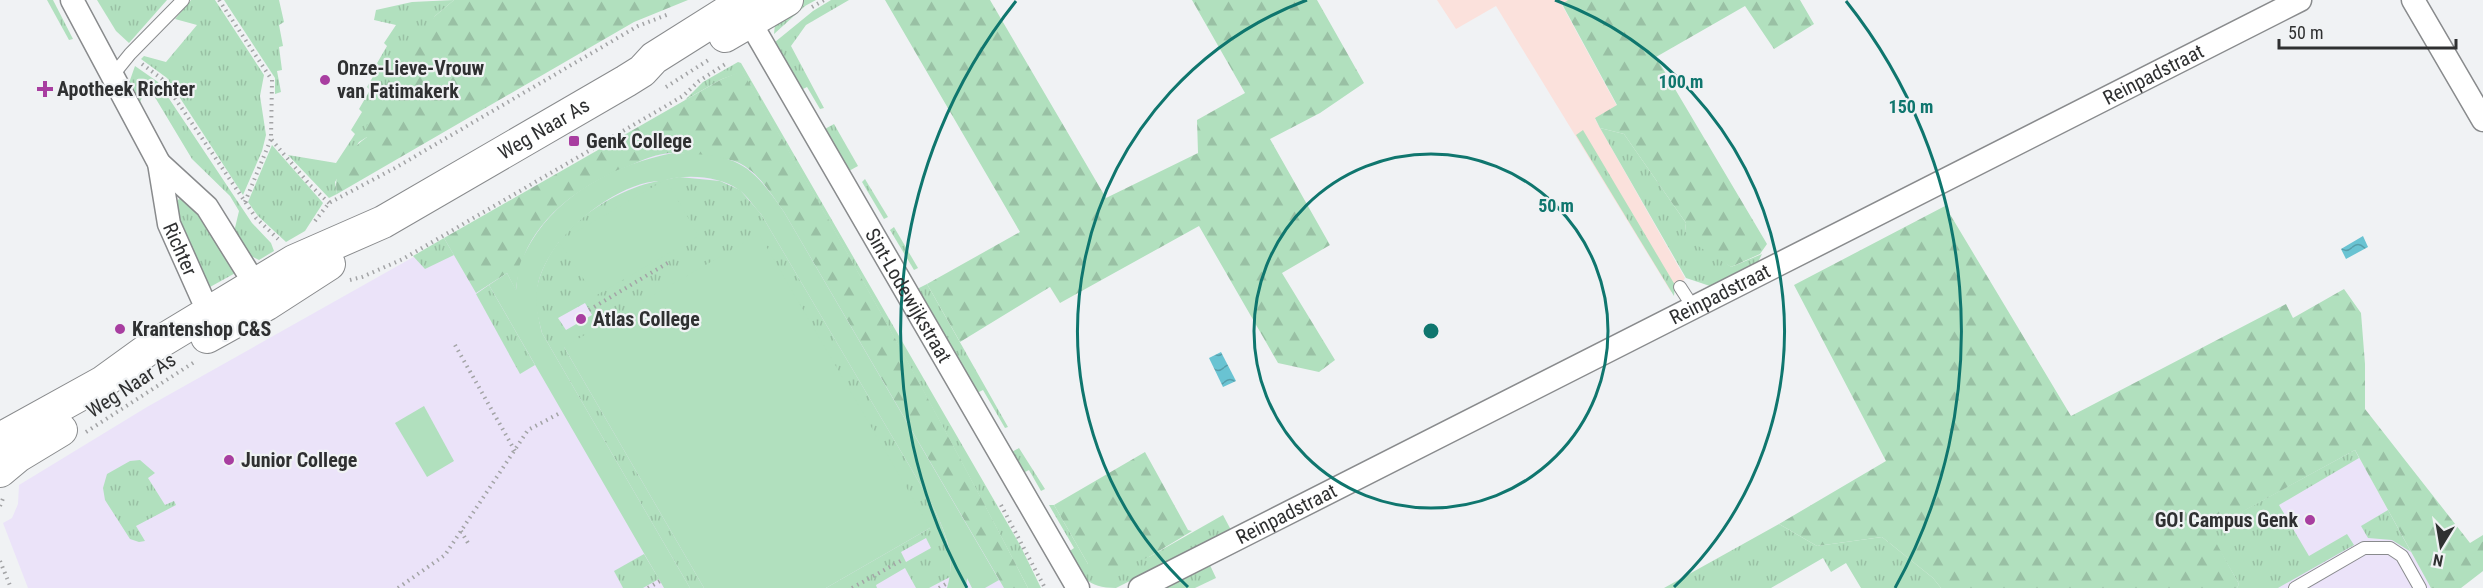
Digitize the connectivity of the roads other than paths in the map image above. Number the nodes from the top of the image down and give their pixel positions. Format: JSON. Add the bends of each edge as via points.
{"nodes":[{"id":1,"x":72,"y":0,"type":"edge"},
{"id":2,"x":183,"y":0,"type":"edge"},
{"id":3,"x":787,"y":0,"type":"edge"},
{"id":4,"x":2300,"y":0,"type":"edge"},
{"id":5,"x":2414,"y":0,"type":"edge"},
{"id":6,"x":745,"y":9,"type":"edge"},
{"id":7,"x":113,"y":75,"type":"junction"},
{"id":8,"x":2483,"y":120,"type":"edge"},
{"id":9,"x":159,"y":163,"type":"junction"},
{"id":10,"x":1680,"y":286,"type":"dead end"},
{"id":11,"x":260,"y":294,"type":"junction"},
{"id":12,"x":1693,"y":308,"type":"junction"},
{"id":13,"x":221,"y":317,"type":"junction"},
{"id":14,"x":0,"y":439,"type":"edge"},
{"id":15,"x":0,"y":471,"type":"edge"},
{"id":16,"x":1077,"y":588,"type":"edge"},
{"id":17,"x":1140,"y":588,"type":"edge"},
{"id":18,"x":2295,"y":588,"type":"edge"},
{"id":19,"x":2420,"y":588,"type":"edge"}],
"edges":[{"from":1,"to":7,"type":"street","name":"Richter"},
{"from":2,"to":7,"type":"lane"},
{"from":3,"to":6,"type":"main road","name":"Weg Naar As"},
{"from":4,"to":12,"type":"street","name":"Reinpadstraat"},
{"from":5,"to":8,"type":"street"},
{"from":6,"to":11,"type":"main road","name":"Weg Naar As","via":[[654,58],[642,71],[383,222],[315,275]]},
{"from":6,"to":16,"type":"street","name":"Sint-Lodewijkstraat"},
{"from":7,"to":9,"type":"street","name":"Richter"},
{"from":9,"to":11,"type":"street","name":"Richter","via":[[207,207]]},
{"from":9,"to":13,"type":"street","name":"Richter","via":[[169,224],[202,298]]},
{"from":10,"to":12,"type":"lane"},
{"from":11,"to":13,"type":"main road","name":"Weg Naar As"},
{"from":12,"to":17,"type":"street","name":"Reinpadstraat"},
{"from":13,"to":14,"type":"main road","name":"Weg Naar As","via":[[150,348],[103,382]]},
{"from":13,"to":15,"type":"main road","name":"Weg Naar As","via":[[185,350]]},
{"from":18,"to":19,"type":"lane","via":[[2364,548],[2390,548],[2402,556]]}]}
